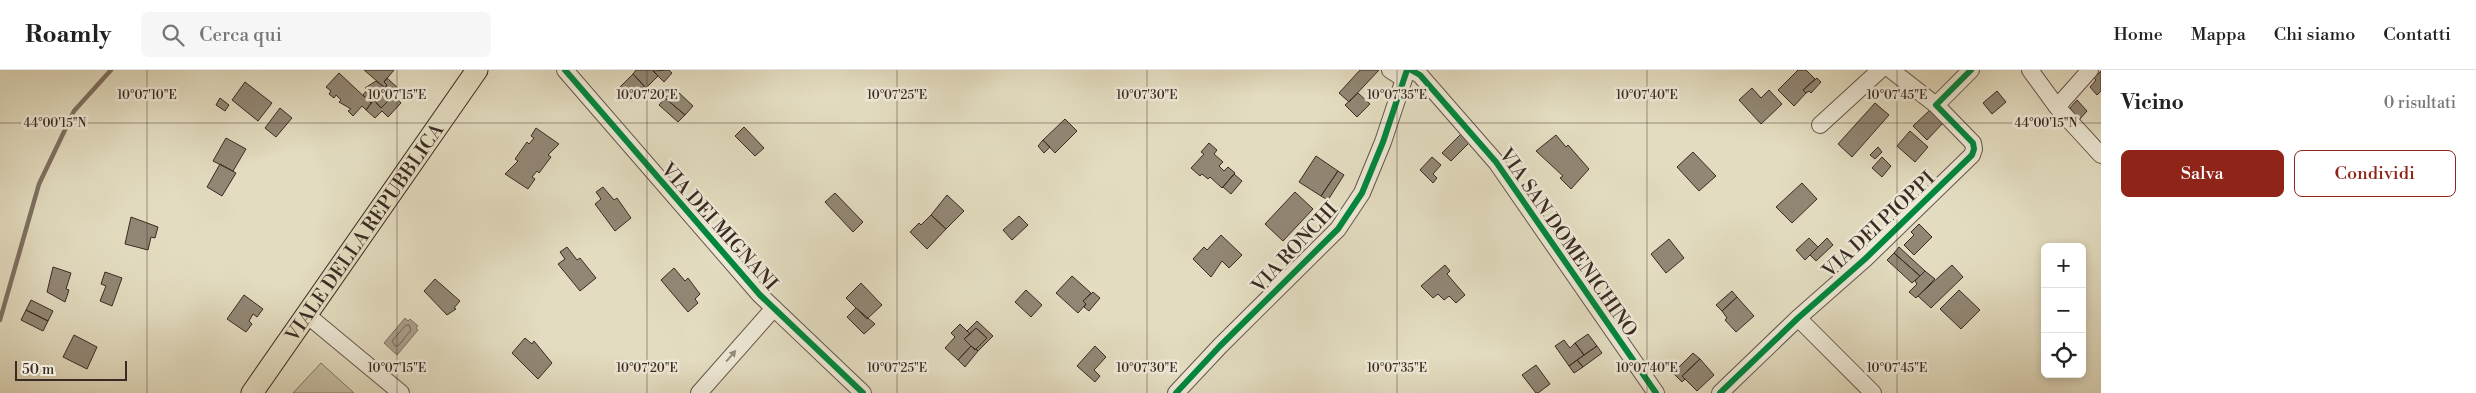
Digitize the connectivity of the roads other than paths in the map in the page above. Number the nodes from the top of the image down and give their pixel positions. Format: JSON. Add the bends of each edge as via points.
{"nodes":[{"id":1,"x":477,"y":70,"type":"edge"},
{"id":2,"x":565,"y":70,"type":"edge"},
{"id":3,"x":1390,"y":70,"type":"edge"},
{"id":4,"x":1880,"y":70,"type":"edge"},
{"id":5,"x":1891,"y":70,"type":"edge"},
{"id":6,"x":1972,"y":70,"type":"edge"},
{"id":7,"x":2030,"y":70,"type":"edge"},
{"id":8,"x":2090,"y":70,"type":"edge"},
{"id":9,"x":1407,"y":73,"type":"edge"},
{"id":10,"x":1936,"y":105,"type":"junction"},
{"id":11,"x":2057,"y":108,"type":"junction"},
{"id":12,"x":1820,"y":125,"type":"dead end"},
{"id":13,"x":2101,"y":155,"type":"edge"},
{"id":14,"x":774,"y":308,"type":"junction"},
{"id":15,"x":307,"y":315,"type":"junction"},
{"id":16,"x":1798,"y":318,"type":"junction"},
{"id":17,"x":252,"y":393,"type":"edge"},
{"id":18,"x":401,"y":393,"type":"edge"},
{"id":19,"x":700,"y":393,"type":"edge"},
{"id":20,"x":863,"y":393,"type":"edge"},
{"id":21,"x":1176,"y":393,"type":"edge"},
{"id":22,"x":1656,"y":393,"type":"edge"},
{"id":23,"x":1720,"y":393,"type":"edge"},
{"id":24,"x":1873,"y":393,"type":"edge"}],
"edges":[{"from":1,"to":15,"type":"main road","name":"VIALE DELLA REPUBBLICA"},
{"from":2,"to":14,"type":"street","name":"VIA DEI MIGNANI","via":[[642,162]]},
{"from":3,"to":9,"type":"street","name":"VIA SAN DOMENICHINO"},
{"from":4,"to":12,"type":"street"},
{"from":5,"to":10,"type":"street","name":"VIA DEI PIOPPI"},
{"from":6,"to":10,"type":"street"},
{"from":7,"to":11,"type":"street"},
{"from":8,"to":11,"type":"street"},
{"from":9,"to":21,"type":"street","name":"VIA RONCHI","via":[[1362,192],[1338,229]]},
{"from":9,"to":22,"type":"street","name":"VIA SAN DOMENICHINO","via":[[1420,75],[1496,162]]},
{"from":10,"to":16,"type":"street","name":"VIA DEI PIOPPI","via":[[1973,143],[1972,155],[1865,259]]},
{"from":11,"to":13,"type":"street"},
{"from":19,"to":14,"type":"street","one_way":true},
{"from":14,"to":20,"type":"street","name":"VIA DEI MIGNANI"},
{"from":15,"to":17,"type":"main road","name":"VIALE DELLA REPUBBLICA"},
{"from":15,"to":18,"type":"street"},
{"from":16,"to":23,"type":"street","name":"VIA DEI PIOPPI"},
{"from":16,"to":24,"type":"street"}]}
